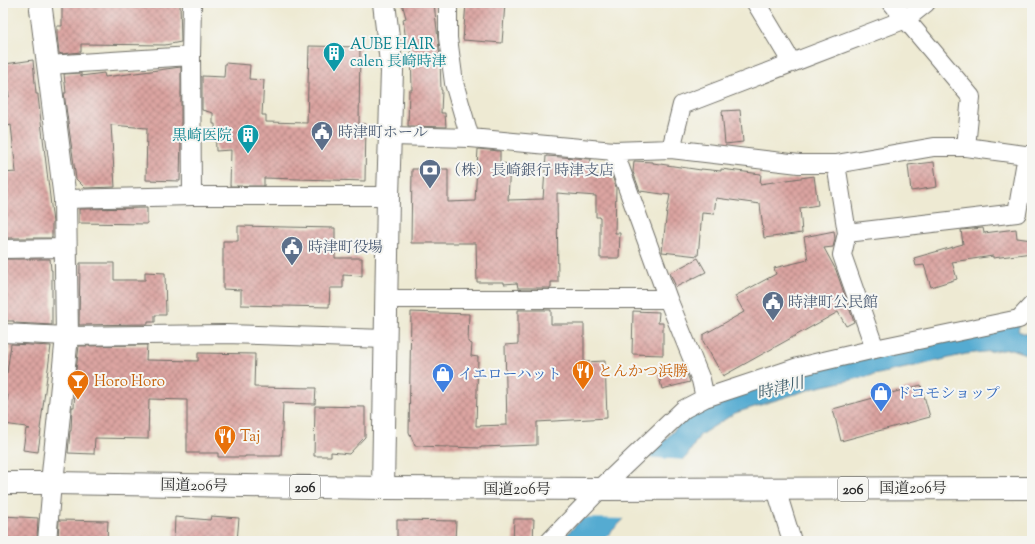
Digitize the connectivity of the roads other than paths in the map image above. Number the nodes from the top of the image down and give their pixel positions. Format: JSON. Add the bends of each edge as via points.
{"nodes":[{"id":1,"x":192,"y":3,"type":"edge"},
{"id":2,"x":384,"y":3,"type":"edge"},
{"id":3,"x":448,"y":3,"type":"edge"},
{"id":4,"x":756,"y":3,"type":"edge"},
{"id":5,"x":892,"y":3,"type":"edge"},
{"id":6,"x":926,"y":3,"type":"edge"},
{"id":7,"x":40,"y":5,"type":"edge"},
{"id":8,"x":906,"y":19,"type":"junction"},
{"id":9,"x":191,"y":56,"type":"junction"},
{"id":10,"x":792,"y":63,"type":"junction"},
{"id":11,"x":48,"y":65,"type":"junction"},
{"id":12,"x":391,"y":136,"type":"junction"},
{"id":13,"x":470,"y":138,"type":"junction"},
{"id":14,"x":966,"y":147,"type":"junction"},
{"id":15,"x":671,"y":149,"type":"junction"},
{"id":16,"x":614,"y":151,"type":"junction"},
{"id":17,"x":1029,"y":156,"type":"edge"},
{"id":18,"x":836,"y":164,"type":"junction"},
{"id":19,"x":192,"y":196,"type":"junction"},
{"id":20,"x":388,"y":196,"type":"junction"},
{"id":21,"x":65,"y":199,"type":"junction"},
{"id":22,"x":847,"y":233,"type":"junction"},
{"id":23,"x":66,"y":248,"type":"junction"},
{"id":24,"x":3,"y":249,"type":"edge"},
{"id":25,"x":387,"y":299,"type":"junction"},
{"id":26,"x":668,"y":299,"type":"junction"},
{"id":27,"x":1032,"y":305,"type":"edge"},
{"id":28,"x":3,"y":333,"type":"edge"},
{"id":29,"x":67,"y":336,"type":"junction"},
{"id":30,"x":386,"y":339,"type":"junction"},
{"id":31,"x":875,"y":349,"type":"junction"},
{"id":32,"x":705,"y":398,"type":"junction"},
{"id":33,"x":3,"y":483,"type":"edge"},
{"id":34,"x":52,"y":483,"type":"junction"},
{"id":35,"x":383,"y":488,"type":"junction"},
{"id":36,"x":1032,"y":488,"type":"edge"},
{"id":37,"x":603,"y":489,"type":"junction"},
{"id":38,"x":776,"y":489,"type":"junction"},
{"id":39,"x":47,"y":541,"type":"edge"},
{"id":40,"x":550,"y":541,"type":"edge"},
{"id":41,"x":792,"y":541,"type":"edge"}],
"edges":[{"from":1,"to":9,"type":"street"},
{"from":2,"to":12,"type":"main road","via":[[392,71]]},
{"from":3,"to":13,"type":"street","via":[[448,38],[454,83]]},
{"from":4,"to":10,"type":"street"},
{"from":5,"to":8,"type":"street"},
{"from":6,"to":8,"type":"street"},
{"from":7,"to":11,"type":"main road"},
{"from":8,"to":10,"type":"street"},
{"from":8,"to":14,"type":"street","via":[[972,97]]},
{"from":9,"to":11,"type":"street"},
{"from":9,"to":19,"type":"street"},
{"from":10,"to":15,"type":"street","via":[[682,105]]},
{"from":11,"to":21,"type":"main road"},
{"from":12,"to":13,"type":"street"},
{"from":12,"to":20,"type":"main road"},
{"from":13,"to":16,"type":"street"},
{"from":14,"to":17,"type":"street"},
{"from":14,"to":18,"type":"street","via":[[934,147]]},
{"from":15,"to":16,"type":"street"},
{"from":15,"to":18,"type":"street","via":[[799,164]]},
{"from":16,"to":26,"type":"street"},
{"from":17,"to":22,"type":"street","via":[[1017,213]]},
{"from":18,"to":22,"type":"street"},
{"from":19,"to":20,"type":"street"},
{"from":19,"to":21,"type":"street"},
{"from":20,"to":25,"type":"main road"},
{"from":21,"to":23,"type":"main road"},
{"from":22,"to":31,"type":"street","via":[[842,255]]},
{"from":23,"to":24,"type":"street"},
{"from":23,"to":29,"type":"main road"},
{"from":25,"to":26,"type":"street"},
{"from":25,"to":30,"type":"main road"},
{"from":26,"to":32,"type":"street"},
{"from":27,"to":31,"type":"street","via":[[1019,319]]},
{"from":28,"to":29,"type":"street"},
{"from":29,"to":30,"type":"street","via":[[225,334]]},
{"from":29,"to":34,"type":"main road"},
{"from":30,"to":35,"type":"main road"},
{"from":31,"to":32,"type":"street","via":[[798,367]]},
{"from":32,"to":37,"type":"street","via":[[684,409]]},
{"from":33,"to":34,"type":"main road","name":"国道206号","number":"206"},
{"from":34,"to":35,"type":"main road","name":"国道206号","number":"206"},
{"from":34,"to":39,"type":"street"},
{"from":35,"to":37,"type":"main road","name":"国道206号","number":"206"},
{"from":36,"to":38,"type":"main road","name":"国道206号","number":"206"},
{"from":37,"to":38,"type":"main road","name":"国道206号","number":"206"},
{"from":37,"to":40,"type":"street"},
{"from":38,"to":41,"type":"street"}]}
